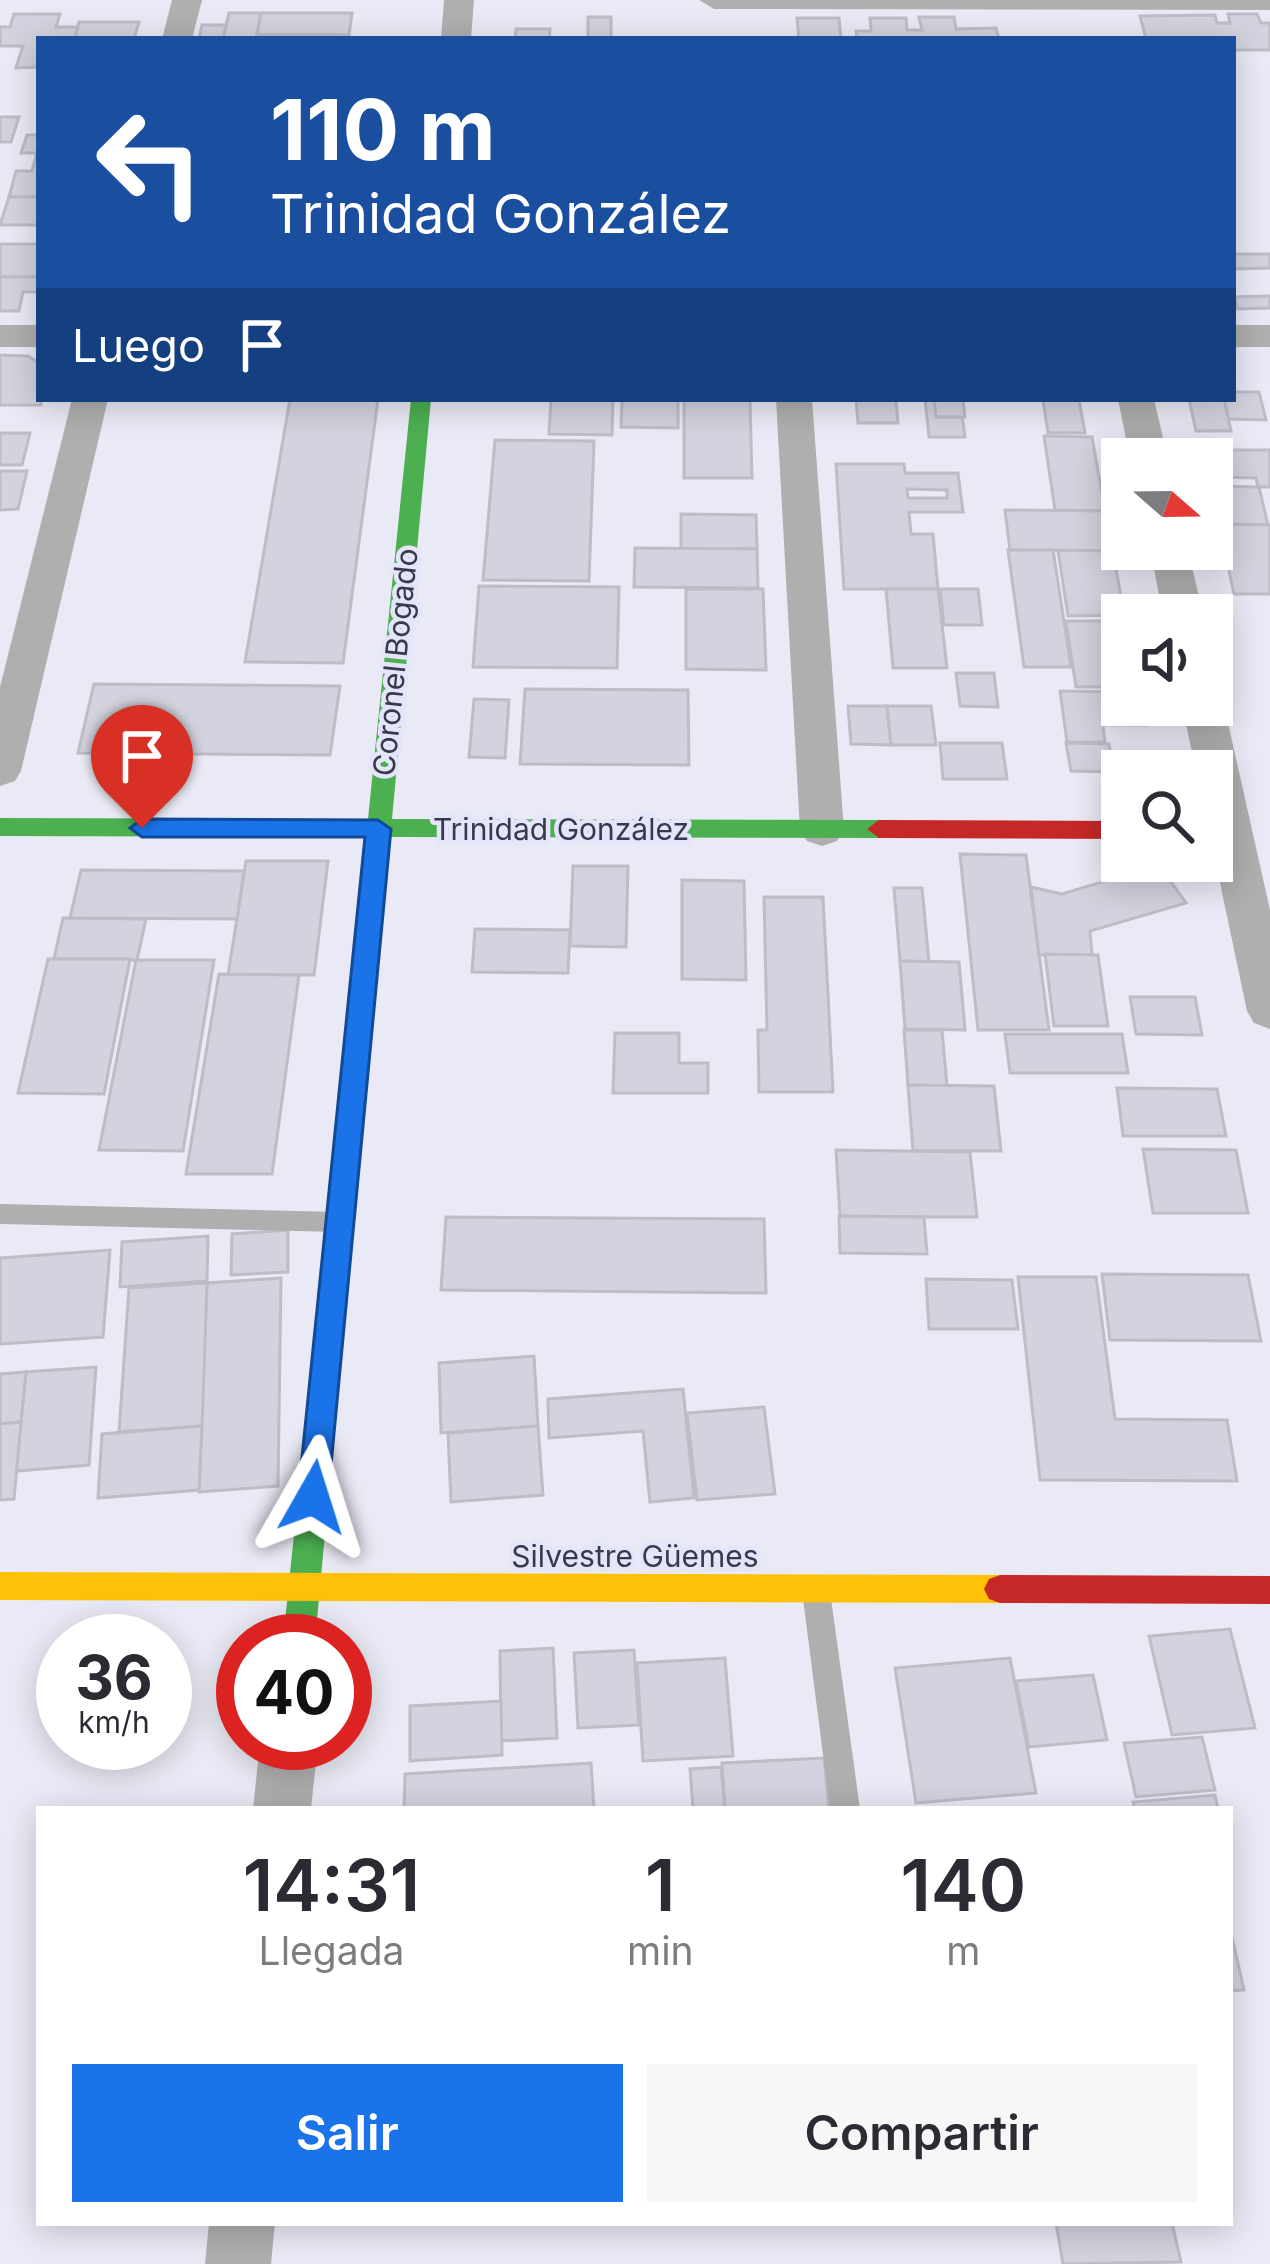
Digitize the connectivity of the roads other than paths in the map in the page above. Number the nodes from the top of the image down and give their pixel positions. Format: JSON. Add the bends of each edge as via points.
{"nodes":[{"id":1,"x":187,"y":0,"type":"edge"},
{"id":2,"x":459,"y":0,"type":"edge"},
{"id":3,"x":714,"y":0,"type":"edge"},
{"id":4,"x":767,"y":0,"type":"edge"},
{"id":5,"x":1049,"y":0,"type":"edge"},
{"id":6,"x":1270,"y":1,"type":"edge"},
{"id":7,"x":178,"y":36,"type":"edge"},
{"id":8,"x":456,"y":36,"type":"edge"},
{"id":9,"x":770,"y":36,"type":"edge"},
{"id":10,"x":1056,"y":36,"type":"edge"},
{"id":11,"x":0,"y":336,"type":"edge"},
{"id":12,"x":36,"y":336,"type":"edge"},
{"id":13,"x":1236,"y":336,"type":"edge"},
{"id":14,"x":1270,"y":336,"type":"edge"},
{"id":15,"x":89,"y":402,"type":"edge"},
{"id":16,"x":421,"y":402,"type":"edge"},
{"id":17,"x":794,"y":402,"type":"edge"},
{"id":18,"x":1137,"y":402,"type":"edge"},
{"id":19,"x":1144,"y":438,"type":"edge"},
{"id":20,"x":1209,"y":726,"type":"edge"},
{"id":21,"x":0,"y":771,"type":"edge"},
{"id":22,"x":0,"y":827,"type":"edge"},
{"id":23,"x":378,"y":829,"type":"junction"},
{"id":24,"x":822,"y":830,"type":"junction"},
{"id":25,"x":1101,"y":830,"type":"edge"},
{"id":26,"x":1238,"y":831,"type":"edge"},
{"id":27,"x":1270,"y":1011,"type":"edge"},
{"id":28,"x":0,"y":1214,"type":"edge"},
{"id":29,"x":340,"y":1222,"type":"junction"},
{"id":30,"x":0,"y":1586,"type":"edge"},
{"id":31,"x":304,"y":1588,"type":"junction"},
{"id":32,"x":815,"y":1589,"type":"junction"},
{"id":33,"x":1270,"y":1590,"type":"edge"},
{"id":34,"x":302,"y":1614,"type":"edge"},
{"id":35,"x":286,"y":1770,"type":"edge"},
{"id":36,"x":282,"y":1806,"type":"edge"},
{"id":37,"x":845,"y":1806,"type":"edge"},
{"id":38,"x":242,"y":2226,"type":"edge"},
{"id":39,"x":238,"y":2264,"type":"edge"}],
"edges":[{"from":1,"to":7,"type":"street"},
{"from":2,"to":8,"type":"street"},
{"from":3,"to":4,"type":"street"},
{"from":4,"to":5,"type":"street"},
{"from":4,"to":9,"type":"street"},
{"from":5,"to":6,"type":"street"},
{"from":5,"to":10,"type":"street"},
{"from":11,"to":12,"type":"street"},
{"from":13,"to":14,"type":"street"},
{"from":15,"to":21,"type":"street"},
{"from":16,"to":23,"type":"street","name":"Coronel Bogado"},
{"from":17,"to":24,"type":"street"},
{"from":18,"to":19,"type":"street"},
{"from":20,"to":26,"type":"street"},
{"from":22,"to":23,"type":"street","name":"Trinidad González"},
{"from":23,"to":24,"type":"street","name":"Trinidad González"},
{"from":23,"to":29,"type":"street","name":"Coronel Bogado"},
{"from":24,"to":25,"type":"street","name":"Trinidad González"},
{"from":26,"to":27,"type":"street"},
{"from":28,"to":29,"type":"lane"},
{"from":29,"to":31,"type":"street","name":"Coronel Bogado"},
{"from":30,"to":31,"type":"street","name":"Silvestre Güemes"},
{"from":31,"to":32,"type":"street","name":"Silvestre Güemes"},
{"from":31,"to":34,"type":"street","name":"Coronel Bogado"},
{"from":32,"to":33,"type":"street","name":"Silvestre Güemes"},
{"from":32,"to":37,"type":"lane"},
{"from":35,"to":36,"type":"street"},
{"from":38,"to":39,"type":"street"}]}
